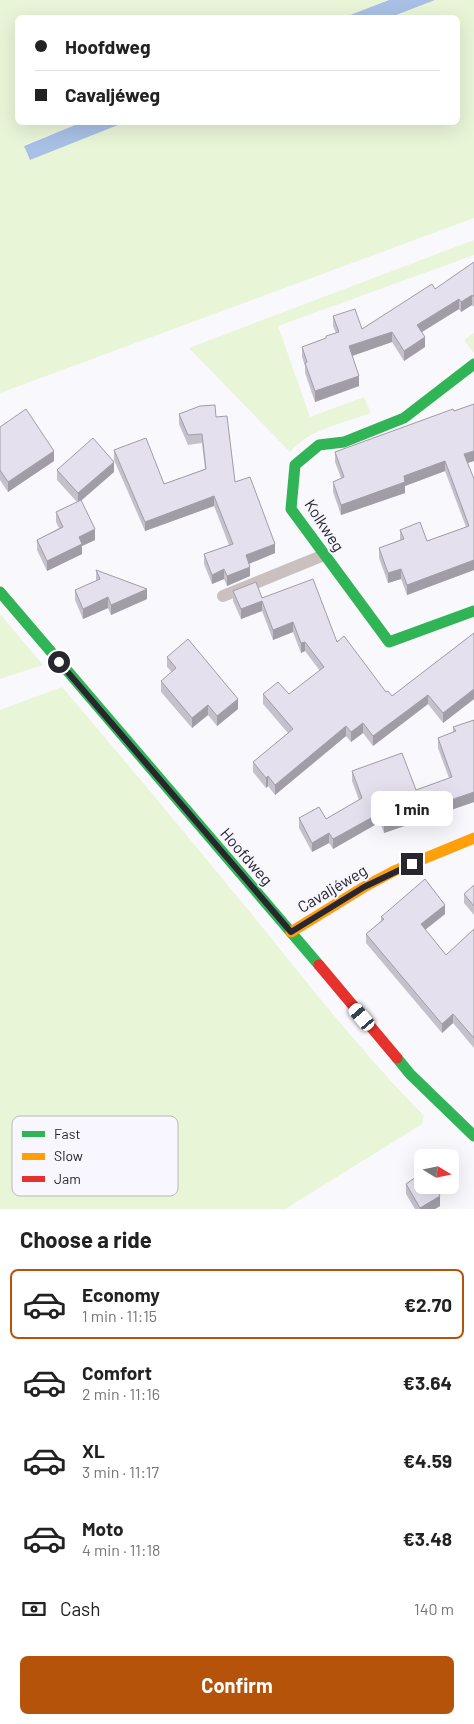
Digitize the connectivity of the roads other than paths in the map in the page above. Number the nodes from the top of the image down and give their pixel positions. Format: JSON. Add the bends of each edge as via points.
{"nodes":[{"id":1,"x":474,"y":364,"type":"edge"},
{"id":2,"x":324,"y":555,"type":"junction"},
{"id":3,"x":0,"y":592,"type":"edge"},
{"id":4,"x":222,"y":596,"type":"dead end"},
{"id":5,"x":474,"y":610,"type":"edge"},
{"id":6,"x":474,"y":838,"type":"edge"},
{"id":7,"x":291,"y":932,"type":"junction"},
{"id":8,"x":474,"y":1136,"type":"edge"}],
"edges":[{"from":1,"to":2,"type":"street","name":"Kolkweg","via":[[404,418],[344,442],[319,445],[295,465],[291,509]]},
{"from":2,"to":4,"type":"lane"},
{"from":2,"to":5,"type":"street","name":"Kolkweg","via":[[389,642]]},
{"from":3,"to":7,"type":"street","name":"Hoofdweg"},
{"from":6,"to":7,"type":"street","name":"Cavaljéweg","via":[[379,879]]},
{"from":7,"to":8,"type":"street","name":"Hoofdweg","via":[[410,1074]]}]}
